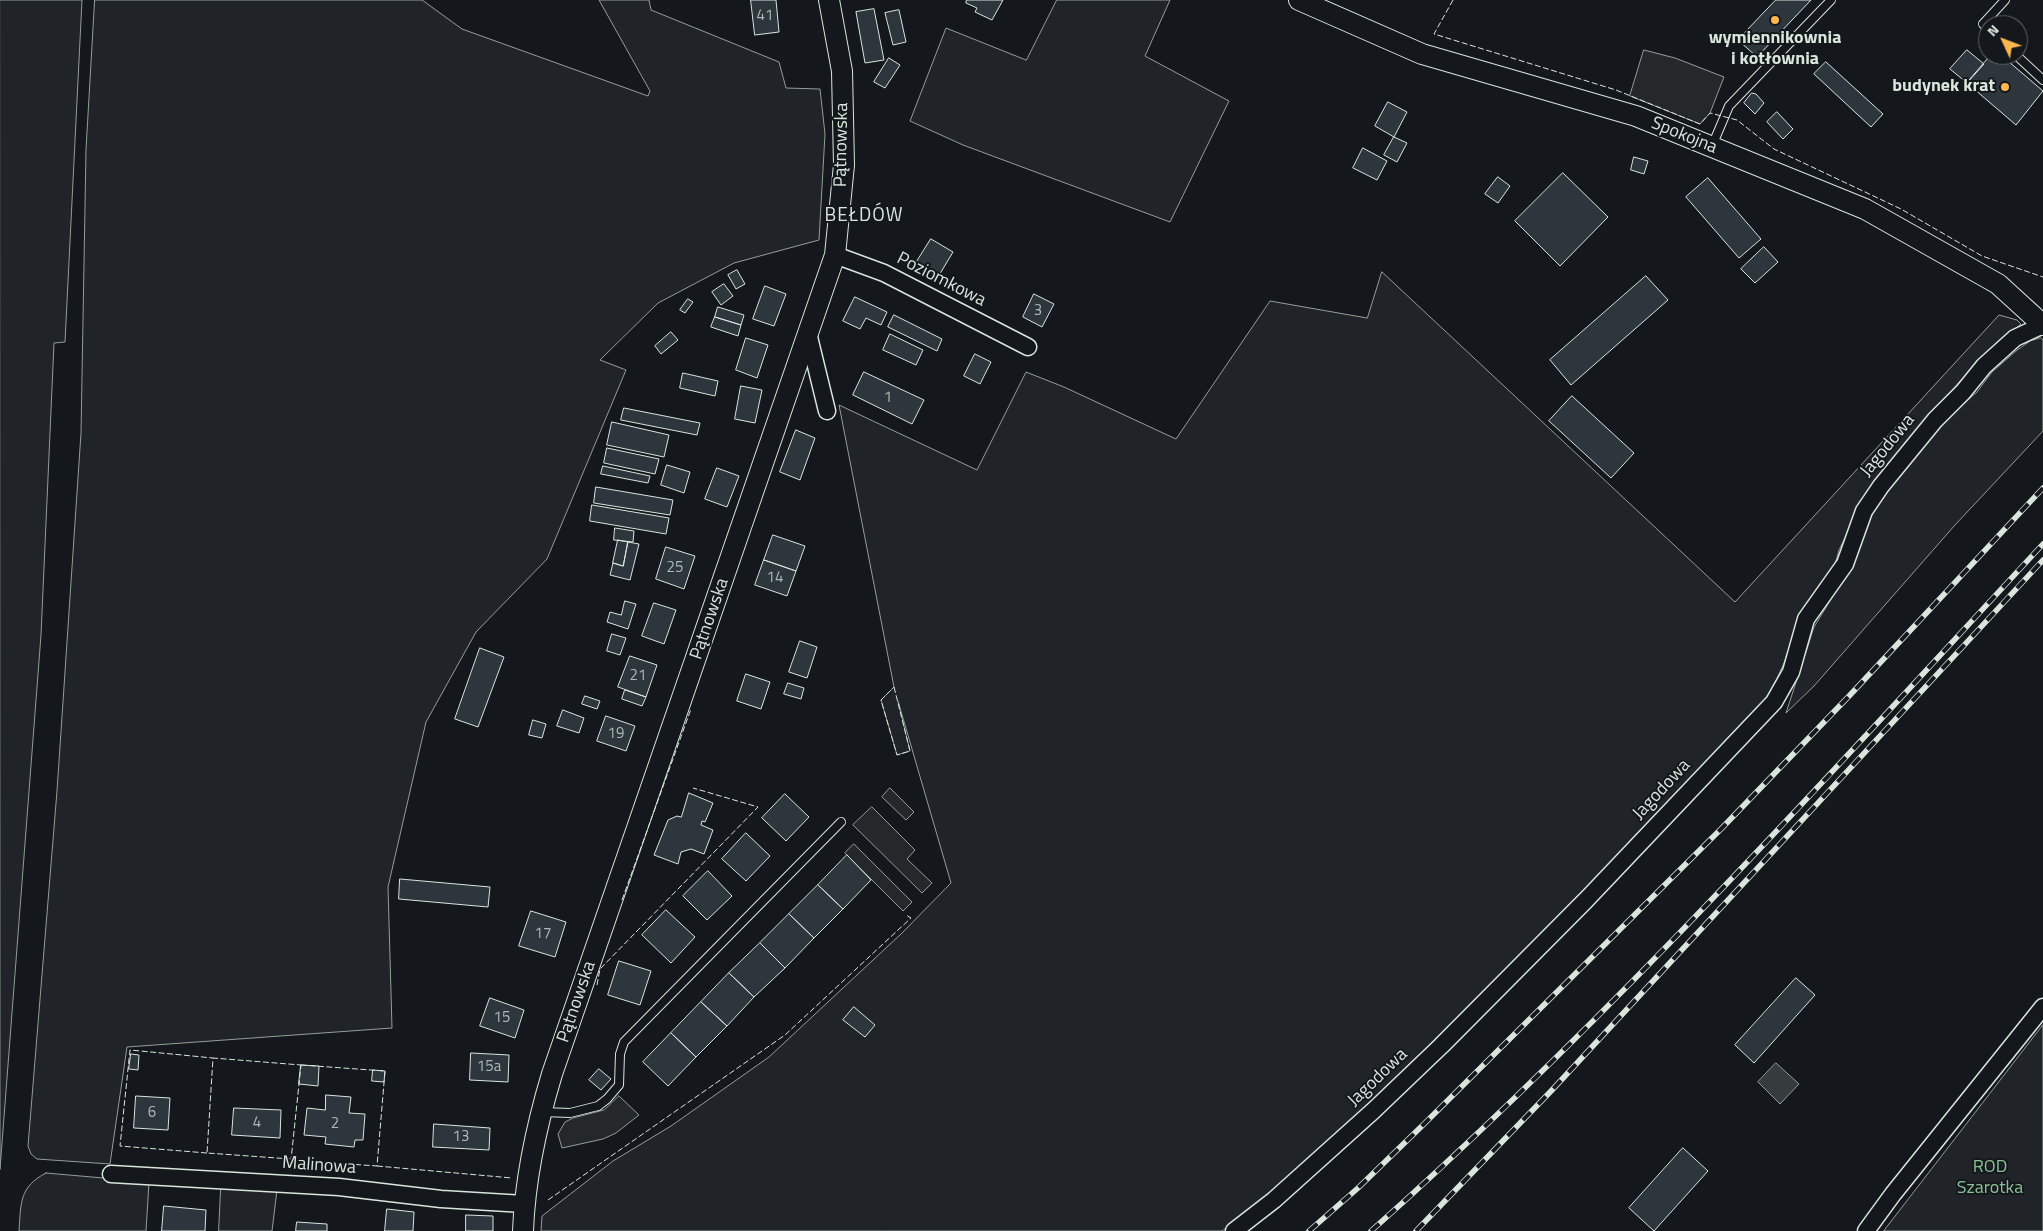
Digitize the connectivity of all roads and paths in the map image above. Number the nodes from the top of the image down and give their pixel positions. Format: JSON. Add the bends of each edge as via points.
{"nodes":[{"id":1,"x":830,"y":0,"type":"edge"},
{"id":2,"x":1299,"y":0,"type":"edge"},
{"id":3,"x":1830,"y":0,"type":"edge"},
{"id":4,"x":2005,"y":0,"type":"edge"},
{"id":5,"x":1991,"y":15,"type":"edge"},
{"id":6,"x":2027,"y":65,"type":"edge"},
{"id":7,"x":2043,"y":80,"type":"edge"},
{"id":8,"x":1712,"y":147,"type":"junction"},
{"id":9,"x":835,"y":254,"type":"junction"},
{"id":10,"x":2040,"y":320,"type":"edge"},
{"id":11,"x":808,"y":333,"type":"junction"},
{"id":12,"x":1028,"y":347,"type":"dead end"},
{"id":13,"x":827,"y":412,"type":"dead end"},
{"id":14,"x":840,"y":822,"type":"dead end"},
{"id":15,"x":2043,"y":1006,"type":"edge"},
{"id":16,"x":541,"y":1111,"type":"junction"},
{"id":17,"x":112,"y":1174,"type":"dead end"},
{"id":18,"x":524,"y":1204,"type":"junction"},
{"id":19,"x":523,"y":1231,"type":"edge"},
{"id":20,"x":1234,"y":1231,"type":"edge"},
{"id":21,"x":1866,"y":1231,"type":"edge"}],
"edges":[{"from":1,"to":9,"type":"street","name":"Pątnowska","via":[[842,71],[844,165]]},
{"from":2,"to":8,"type":"street","name":"Spokojna","via":[[1422,54],[1636,116]]},
{"from":3,"to":8,"type":"lane","via":[[1729,106]]},
{"from":4,"to":5,"type":"lane"},
{"from":6,"to":7,"type":"lane"},
{"from":8,"to":10,"type":"street","name":"Spokojna","via":[[1865,209],[1998,284]]},
{"from":9,"to":11,"type":"street","name":"Pątnowska"},
{"from":9,"to":12,"type":"street","name":"Poziomkowa","via":[[884,273]]},
{"from":10,"to":20,"type":"street","name":"Jagodowa","via":[[1984,366],[1934,420],[1881,486],[1864,511],[1844,564],[1806,619],[1791,672],[1774,702],[1586,900],[1427,1059],[1274,1200]]},
{"from":11,"to":13,"type":"street"},
{"from":11,"to":16,"type":"street","name":"Pątnowska"},
{"from":14,"to":16,"type":"lane","via":[[624,1042],[620,1054],[619,1085],[607,1099],[598,1106],[570,1113]]},
{"from":15,"to":21,"type":"street"},
{"from":16,"to":18,"type":"street","name":"Pątnowska"},
{"from":17,"to":18,"type":"street","name":"Malinowa","via":[[339,1187],[441,1199]]},
{"from":18,"to":19,"type":"street","name":"Pątnowska"}]}
